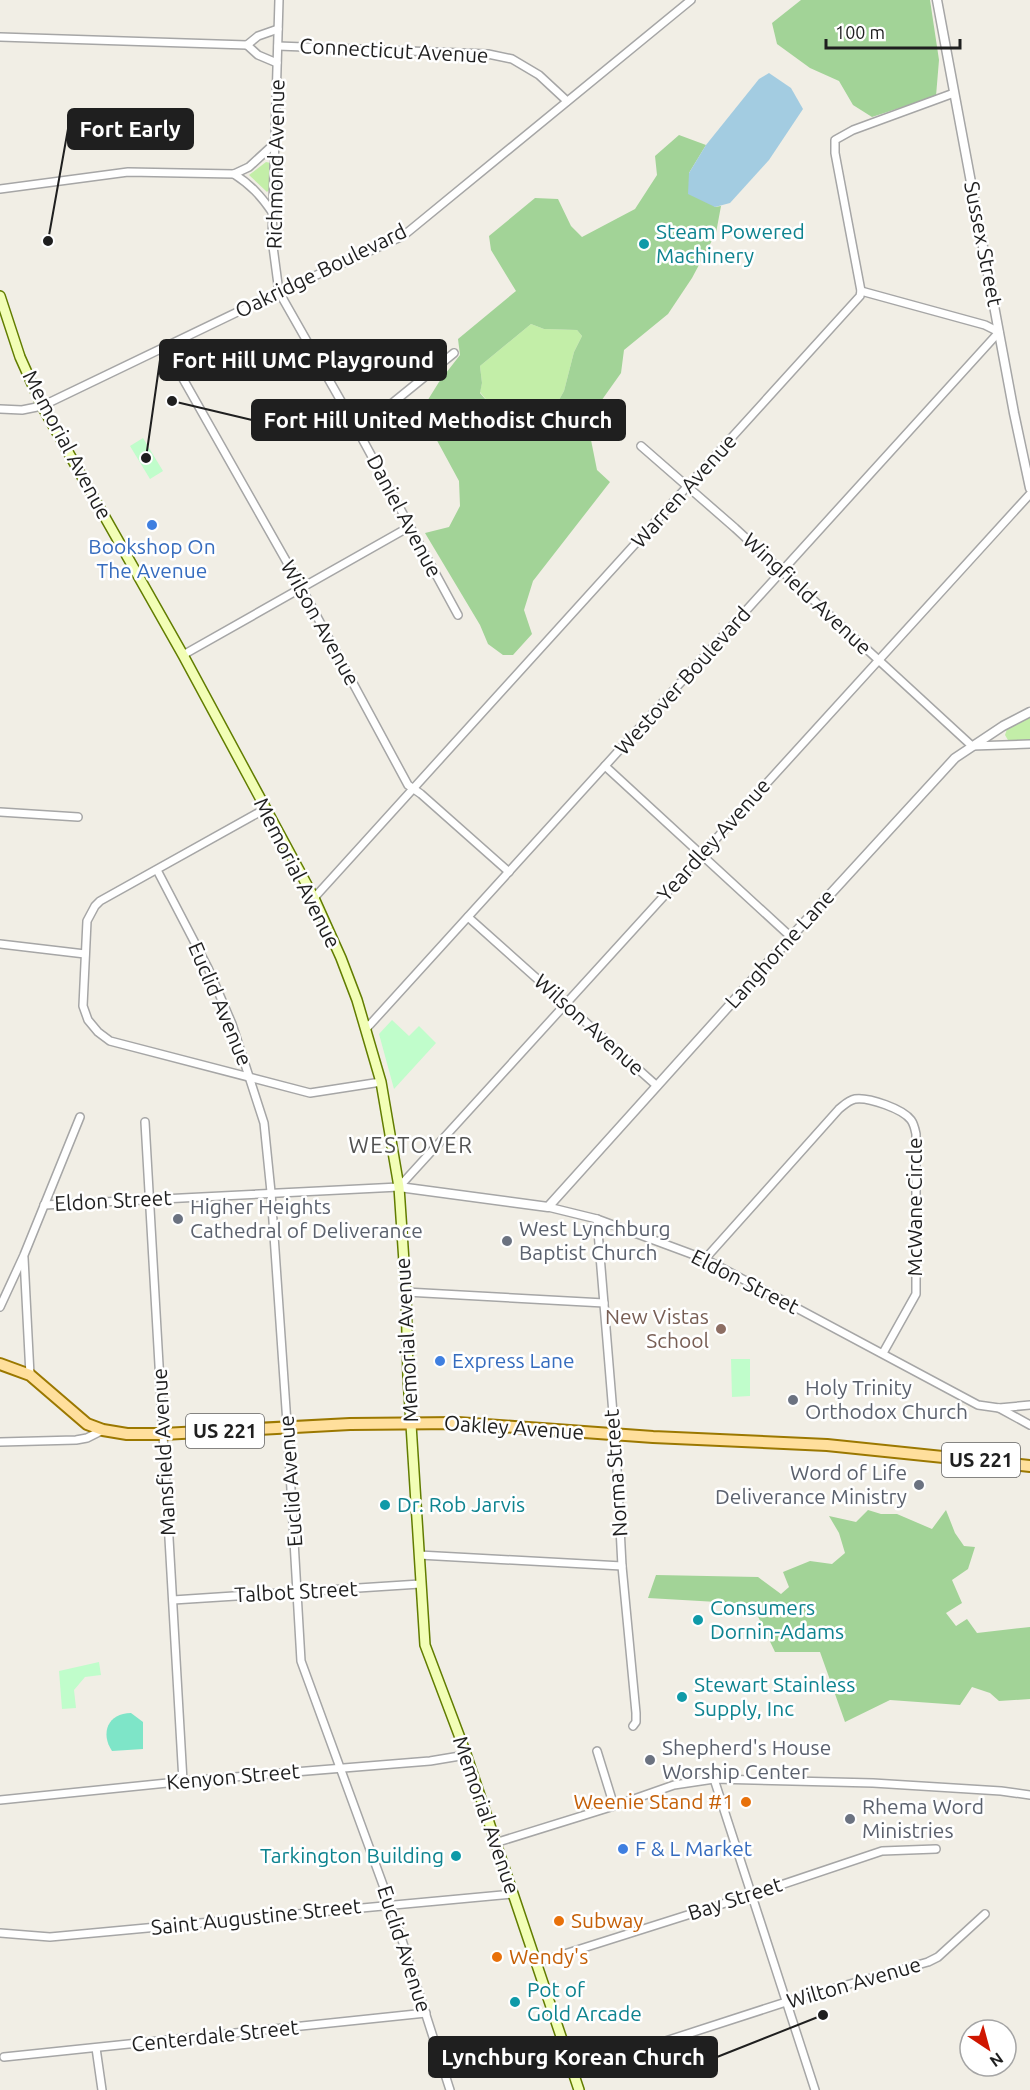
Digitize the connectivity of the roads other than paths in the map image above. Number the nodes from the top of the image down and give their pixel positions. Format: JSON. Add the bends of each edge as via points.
{"nodes":[{"id":1,"x":279,"y":0,"type":"edge"},
{"id":2,"x":691,"y":0,"type":"edge"},
{"id":3,"x":937,"y":0,"type":"edge"},
{"id":4,"x":278,"y":29,"type":"junction"},
{"id":5,"x":0,"y":38,"type":"edge"},
{"id":6,"x":247,"y":45,"type":"junction"},
{"id":7,"x":278,"y":46,"type":"junction"},
{"id":8,"x":277,"y":63,"type":"junction"},
{"id":9,"x":954,"y":93,"type":"junction"},
{"id":10,"x":567,"y":101,"type":"junction"},
{"id":11,"x":274,"y":144,"type":"junction"},
{"id":12,"x":234,"y":174,"type":"junction"},
{"id":13,"x":0,"y":189,"type":"edge"},
{"id":14,"x":272,"y":213,"type":"junction"},
{"id":15,"x":861,"y":291,"type":"junction"},
{"id":16,"x":279,"y":292,"type":"junction"},
{"id":17,"x":0,"y":296,"type":"edge"},
{"id":18,"x":999,"y":332,"type":"junction"},
{"id":19,"x":165,"y":347,"type":"junction"},
{"id":20,"x":453,"y":353,"type":"dead end"},
{"id":21,"x":42,"y":406,"type":"junction"},
{"id":22,"x":0,"y":409,"type":"edge"},
{"id":23,"x":358,"y":431,"type":"junction"},
{"id":24,"x":641,"y":446,"type":"dead end"},
{"id":25,"x":688,"y":486,"type":"junction"},
{"id":26,"x":1030,"y":489,"type":"edge"},
{"id":27,"x":1030,"y":495,"type":"edge"},
{"id":28,"x":409,"y":527,"type":"junction"},
{"id":29,"x":782,"y":572,"type":"junction"},
{"id":30,"x":301,"y":587,"type":"junction"},
{"id":31,"x":458,"y":615,"type":"dead end"},
{"id":32,"x":183,"y":655,"type":"junction"},
{"id":33,"x":879,"y":660,"type":"junction"},
{"id":34,"x":1030,"y":712,"type":"edge"},
{"id":35,"x":1030,"y":744,"type":"edge"},
{"id":36,"x":972,"y":746,"type":"junction"},
{"id":37,"x":605,"y":766,"type":"junction"},
{"id":38,"x":413,"y":788,"type":"junction"},
{"id":39,"x":265,"y":809,"type":"junction"},
{"id":40,"x":0,"y":812,"type":"edge"},
{"id":41,"x":78,"y":817,"type":"dead end"},
{"id":42,"x":701,"y":855,"type":"junction"},
{"id":43,"x":157,"y":870,"type":"junction"},
{"id":44,"x":509,"y":872,"type":"junction"},
{"id":45,"x":314,"y":898,"type":"junction"},
{"id":46,"x":468,"y":917,"type":"junction"},
{"id":47,"x":791,"y":937,"type":"junction"},
{"id":48,"x":0,"y":944,"type":"edge"},
{"id":49,"x":85,"y":954,"type":"junction"},
{"id":50,"x":565,"y":1004,"type":"junction"},
{"id":51,"x":366,"y":1029,"type":"junction"},
{"id":52,"x":250,"y":1079,"type":"junction"},
{"id":53,"x":381,"y":1082,"type":"junction"},
{"id":54,"x":657,"y":1086,"type":"junction"},
{"id":55,"x":80,"y":1117,"type":"dead end"},
{"id":56,"x":145,"y":1122,"type":"dead end"},
{"id":57,"x":399,"y":1186,"type":"junction"},
{"id":58,"x":271,"y":1192,"type":"junction"},
{"id":59,"x":150,"y":1199,"type":"junction"},
{"id":60,"x":44,"y":1205,"type":"junction"},
{"id":61,"x":548,"y":1207,"type":"junction"},
{"id":62,"x":597,"y":1220,"type":"junction"},
{"id":63,"x":24,"y":1255,"type":"junction"},
{"id":64,"x":705,"y":1259,"type":"junction"},
{"id":65,"x":406,"y":1292,"type":"junction"},
{"id":66,"x":604,"y":1303,"type":"junction"},
{"id":67,"x":0,"y":1307,"type":"edge"},
{"id":68,"x":884,"y":1353,"type":"junction"},
{"id":69,"x":0,"y":1364,"type":"edge"},
{"id":70,"x":30,"y":1375,"type":"junction"},
{"id":71,"x":1030,"y":1405,"type":"edge"},
{"id":72,"x":999,"y":1408,"type":"junction"},
{"id":73,"x":410,"y":1423,"type":"junction"},
{"id":74,"x":1030,"y":1425,"type":"edge"},
{"id":75,"x":287,"y":1428,"type":"junction"},
{"id":76,"x":103,"y":1430,"type":"junction"},
{"id":77,"x":163,"y":1434,"type":"junction"},
{"id":78,"x":614,"y":1435,"type":"junction"},
{"id":79,"x":0,"y":1442,"type":"edge"},
{"id":80,"x":1030,"y":1466,"type":"edge"},
{"id":81,"x":419,"y":1555,"type":"junction"},
{"id":82,"x":622,"y":1566,"type":"junction"},
{"id":83,"x":420,"y":1584,"type":"junction"},
{"id":84,"x":298,"y":1593,"type":"junction"},
{"id":85,"x":172,"y":1600,"type":"junction"},
{"id":86,"x":633,"y":1726,"type":"dead end"},
{"id":87,"x":597,"y":1750,"type":"dead end"},
{"id":88,"x":466,"y":1755,"type":"junction"},
{"id":89,"x":341,"y":1768,"type":"junction"},
{"id":90,"x":714,"y":1779,"type":"junction"},
{"id":91,"x":183,"y":1781,"type":"junction"},
{"id":92,"x":1030,"y":1795,"type":"edge"},
{"id":93,"x":0,"y":1800,"type":"edge"},
{"id":94,"x":614,"y":1806,"type":"junction"},
{"id":95,"x":495,"y":1843,"type":"junction"},
{"id":96,"x":936,"y":1849,"type":"dead end"},
{"id":97,"x":513,"y":1894,"type":"junction"},
{"id":98,"x":753,"y":1894,"type":"junction"},
{"id":99,"x":390,"y":1904,"type":"junction"},
{"id":100,"x":985,"y":1914,"type":"dead end"},
{"id":101,"x":0,"y":1933,"type":"edge"},
{"id":102,"x":536,"y":1963,"type":"junction"},
{"id":103,"x":786,"y":2002,"type":"junction"},
{"id":104,"x":426,"y":2013,"type":"junction"},
{"id":105,"x":96,"y":2048,"type":"junction"},
{"id":106,"x":4,"y":2057,"type":"dead end"},
{"id":107,"x":573,"y":2071,"type":"junction"},
{"id":108,"x":102,"y":2090,"type":"edge"},
{"id":109,"x":450,"y":2090,"type":"edge"},
{"id":110,"x":579,"y":2090,"type":"edge"},
{"id":111,"x":815,"y":2090,"type":"edge"}],
"edges":[{"from":1,"to":4,"type":"street","name":"Richmond Avenue"},
{"from":2,"to":10,"type":"street","name":"Oakridge Boulevard"},
{"from":3,"to":9,"type":"street","name":"Sussex Street"},
{"from":4,"to":6,"type":"street","name":"Connecticut Avenue"},
{"from":4,"to":7,"type":"street","name":"Richmond Avenue"},
{"from":5,"to":6,"type":"street"},
{"from":6,"to":8,"type":"street","name":"Connecticut Avenue"},
{"from":7,"to":8,"type":"street","name":"Richmond Avenue"},
{"from":7,"to":10,"type":"street","name":"Connecticut Avenue","via":[[488,54],[512,59],[539,75]]},
{"from":8,"to":11,"type":"street","name":"Richmond Avenue"},
{"from":9,"to":15,"type":"street","via":[[835,140]]},
{"from":9,"to":18,"type":"street","name":"Sussex Street"},
{"from":10,"to":16,"type":"street","name":"Oakridge Boulevard","via":[[402,236]]},
{"from":11,"to":12,"type":"street","via":[[249,167]]},
{"from":11,"to":14,"type":"street","name":"Richmond Avenue"},
{"from":12,"to":13,"type":"street","via":[[128,172]]},
{"from":12,"to":14,"type":"street","via":[[249,183]]},
{"from":14,"to":16,"type":"street","name":"Richmond Avenue"},
{"from":15,"to":18,"type":"street"},
{"from":15,"to":25,"type":"street","name":"Warren Avenue","via":[[856,302]]},
{"from":16,"to":19,"type":"street","name":"Oakridge Boulevard"},
{"from":16,"to":23,"type":"street","name":"Daniel Avenue"},
{"from":17,"to":21,"type":"main road","name":"Memorial Avenue","via":[[20,357]]},
{"from":18,"to":26,"type":"street","name":"Sussex Street"},
{"from":18,"to":29,"type":"street","name":"Westover Boulevard"},
{"from":19,"to":21,"type":"street","name":"Oakridge Boulevard"},
{"from":19,"to":30,"type":"street","name":"Wilson Avenue"},
{"from":20,"to":23,"type":"street"},
{"from":21,"to":22,"type":"street","name":"Oakridge Boulevard"},
{"from":21,"to":32,"type":"main road","name":"Memorial Avenue"},
{"from":23,"to":28,"type":"street","name":"Daniel Avenue"},
{"from":24,"to":25,"type":"street","name":"Wingfield Avenue"},
{"from":25,"to":29,"type":"street","name":"Wingfield Avenue"},
{"from":25,"to":38,"type":"street","name":"Warren Avenue"},
{"from":27,"to":33,"type":"street","name":"Yeardley Avenue"},
{"from":28,"to":30,"type":"street"},
{"from":28,"to":31,"type":"street","name":"Daniel Avenue"},
{"from":29,"to":33,"type":"street","name":"Wingfield Avenue"},
{"from":29,"to":37,"type":"street","name":"Westover Boulevard"},
{"from":30,"to":32,"type":"street"},
{"from":30,"to":38,"type":"street","name":"Wilson Avenue"},
{"from":32,"to":39,"type":"main road","name":"Memorial Avenue"},
{"from":33,"to":36,"type":"street","name":"Wingfield Avenue"},
{"from":33,"to":42,"type":"street","name":"Yeardley Avenue"},
{"from":34,"to":36,"type":"street","name":"Langhorne Lane"},
{"from":35,"to":36,"type":"street"},
{"from":36,"to":47,"type":"street","name":"Langhorne Lane","via":[[955,758]]},
{"from":37,"to":42,"type":"street"},
{"from":37,"to":44,"type":"street","name":"Westover Boulevard"},
{"from":38,"to":44,"type":"street","name":"Wilson Avenue"},
{"from":38,"to":45,"type":"street","name":"Warren Avenue"},
{"from":39,"to":43,"type":"street"},
{"from":39,"to":45,"type":"main road","name":"Memorial Avenue"},
{"from":40,"to":41,"type":"street"},
{"from":42,"to":47,"type":"street"},
{"from":42,"to":50,"type":"street","name":"Yeardley Avenue"},
{"from":43,"to":49,"type":"street","via":[[95,906],[87,921]]},
{"from":43,"to":52,"type":"street","name":"Euclid Avenue","via":[[208,968]]},
{"from":44,"to":46,"type":"street","name":"Westover Boulevard"},
{"from":45,"to":51,"type":"main road","name":"Memorial Avenue","via":[[341,957]]},
{"from":46,"to":50,"type":"street","name":"Wilson Avenue"},
{"from":46,"to":51,"type":"street","name":"Westover Boulevard"},
{"from":47,"to":54,"type":"street","name":"Langhorne Lane"},
{"from":48,"to":49,"type":"street"},
{"from":49,"to":52,"type":"street","via":[[83,1006],[98,1032],[110,1041]]},
{"from":50,"to":54,"type":"street","name":"Wilson Avenue"},
{"from":50,"to":57,"type":"street","name":"Yeardley Avenue"},
{"from":51,"to":53,"type":"main road","name":"Memorial Avenue"},
{"from":52,"to":53,"type":"street","via":[[310,1093]]},
{"from":52,"to":58,"type":"street","name":"Euclid Avenue","via":[[264,1123]]},
{"from":53,"to":57,"type":"main road","name":"Memorial Avenue"},
{"from":54,"to":61,"type":"street","name":"Langhorne Lane"},
{"from":55,"to":60,"type":"street"},
{"from":56,"to":59,"type":"street","name":"Mansfield Avenue"},
{"from":57,"to":58,"type":"street","name":"Eldon Street"},
{"from":57,"to":61,"type":"street","name":"Eldon Street"},
{"from":57,"to":65,"type":"main road","name":"Memorial Avenue"},
{"from":58,"to":59,"type":"street","name":"Eldon Street"},
{"from":58,"to":75,"type":"street","name":"Euclid Avenue"},
{"from":59,"to":60,"type":"street","name":"Eldon Street"},
{"from":59,"to":77,"type":"street","name":"Mansfield Avenue"},
{"from":60,"to":63,"type":"street"},
{"from":61,"to":62,"type":"street","name":"Eldon Street"},
{"from":62,"to":64,"type":"street","name":"Eldon Street"},
{"from":62,"to":66,"type":"street","name":"Norma Street"},
{"from":63,"to":67,"type":"street"},
{"from":63,"to":70,"type":"street"},
{"from":64,"to":68,"type":"street","name":"Eldon Street"},
{"from":64,"to":68,"type":"street","name":"McWane Circle","via":[[846,1103],[865,1098],[902,1111],[913,1122],[916,1134],[916,1294]]},
{"from":65,"to":66,"type":"street"},
{"from":65,"to":73,"type":"main road","name":"Memorial Avenue"},
{"from":66,"to":78,"type":"street","name":"Norma Street"},
{"from":68,"to":72,"type":"street","name":"Eldon Street","via":[[978,1404]]},
{"from":69,"to":70,"type":"main road","number":"US 221"},
{"from":70,"to":76,"type":"main road","number":"US 221","via":[[87,1424]]},
{"from":71,"to":72,"type":"street","name":"Eldon Street"},
{"from":72,"to":74,"type":"street","name":"Eldon Street"},
{"from":73,"to":75,"type":"main road","name":"Oakley Avenue","number":"US 221"},
{"from":73,"to":78,"type":"main road","name":"Oakley Avenue","number":"US 221"},
{"from":73,"to":81,"type":"main road","name":"Memorial Avenue"},
{"from":75,"to":77,"type":"main road","name":"Oakley Avenue","number":"US 221"},
{"from":75,"to":84,"type":"street","name":"Euclid Avenue"},
{"from":76,"to":77,"type":"main road","name":"Oakley Avenue","number":"US 221"},
{"from":76,"to":79,"type":"street","name":"Oakley Avenue","via":[[76,1440]]},
{"from":77,"to":85,"type":"street","name":"Mansfield Avenue"},
{"from":78,"to":80,"type":"main road","name":"Oakley Avenue","number":"US 221","via":[[826,1445]]},
{"from":78,"to":82,"type":"street","name":"Norma Street"},
{"from":81,"to":82,"type":"street"},
{"from":81,"to":83,"type":"main road","name":"Memorial Avenue"},
{"from":82,"to":86,"type":"street","name":"Norma Street","via":[[637,1719]]},
{"from":83,"to":84,"type":"street","name":"Talbot Street"},
{"from":83,"to":88,"type":"main road","name":"Memorial Avenue","via":[[425,1645]]},
{"from":84,"to":85,"type":"street","name":"Talbot Street"},
{"from":84,"to":89,"type":"street","name":"Euclid Avenue","via":[[301,1661]]},
{"from":85,"to":91,"type":"street","name":"Mansfield Avenue"},
{"from":87,"to":94,"type":"street"},
{"from":88,"to":89,"type":"street","name":"Kenyon Street"},
{"from":88,"to":95,"type":"main road","name":"Memorial Avenue"},
{"from":89,"to":91,"type":"street","name":"Kenyon Street"},
{"from":89,"to":99,"type":"street","name":"Euclid Avenue"},
{"from":90,"to":92,"type":"street","via":[[873,1783]]},
{"from":90,"to":94,"type":"street","via":[[674,1785]]},
{"from":90,"to":98,"type":"street"},
{"from":91,"to":93,"type":"street","name":"Kenyon Street"},
{"from":94,"to":95,"type":"street"},
{"from":95,"to":97,"type":"main road","name":"Memorial Avenue"},
{"from":96,"to":98,"type":"street","name":"Bay Street","via":[[882,1851]]},
{"from":97,"to":99,"type":"street","name":"Saint Augustine Street"},
{"from":97,"to":102,"type":"main road","name":"Memorial Avenue"},
{"from":98,"to":102,"type":"street","name":"Bay Street"},
{"from":98,"to":103,"type":"street"},
{"from":99,"to":101,"type":"street","name":"Saint Augustine Street","via":[[50,1937]]},
{"from":99,"to":104,"type":"street","name":"Euclid Avenue"},
{"from":100,"to":103,"type":"street","name":"Wilton Avenue","via":[[939,1957],[928,1962]]},
{"from":102,"to":107,"type":"main road","name":"Memorial Avenue"},
{"from":103,"to":107,"type":"street","name":"Wilton Avenue"},
{"from":103,"to":111,"type":"street"},
{"from":104,"to":105,"type":"street","name":"Centerdale Street"},
{"from":104,"to":109,"type":"street","name":"Euclid Avenue"},
{"from":105,"to":106,"type":"street","name":"Centerdale Street"},
{"from":105,"to":108,"type":"street"},
{"from":107,"to":110,"type":"main road","name":"Memorial Avenue"}]}
